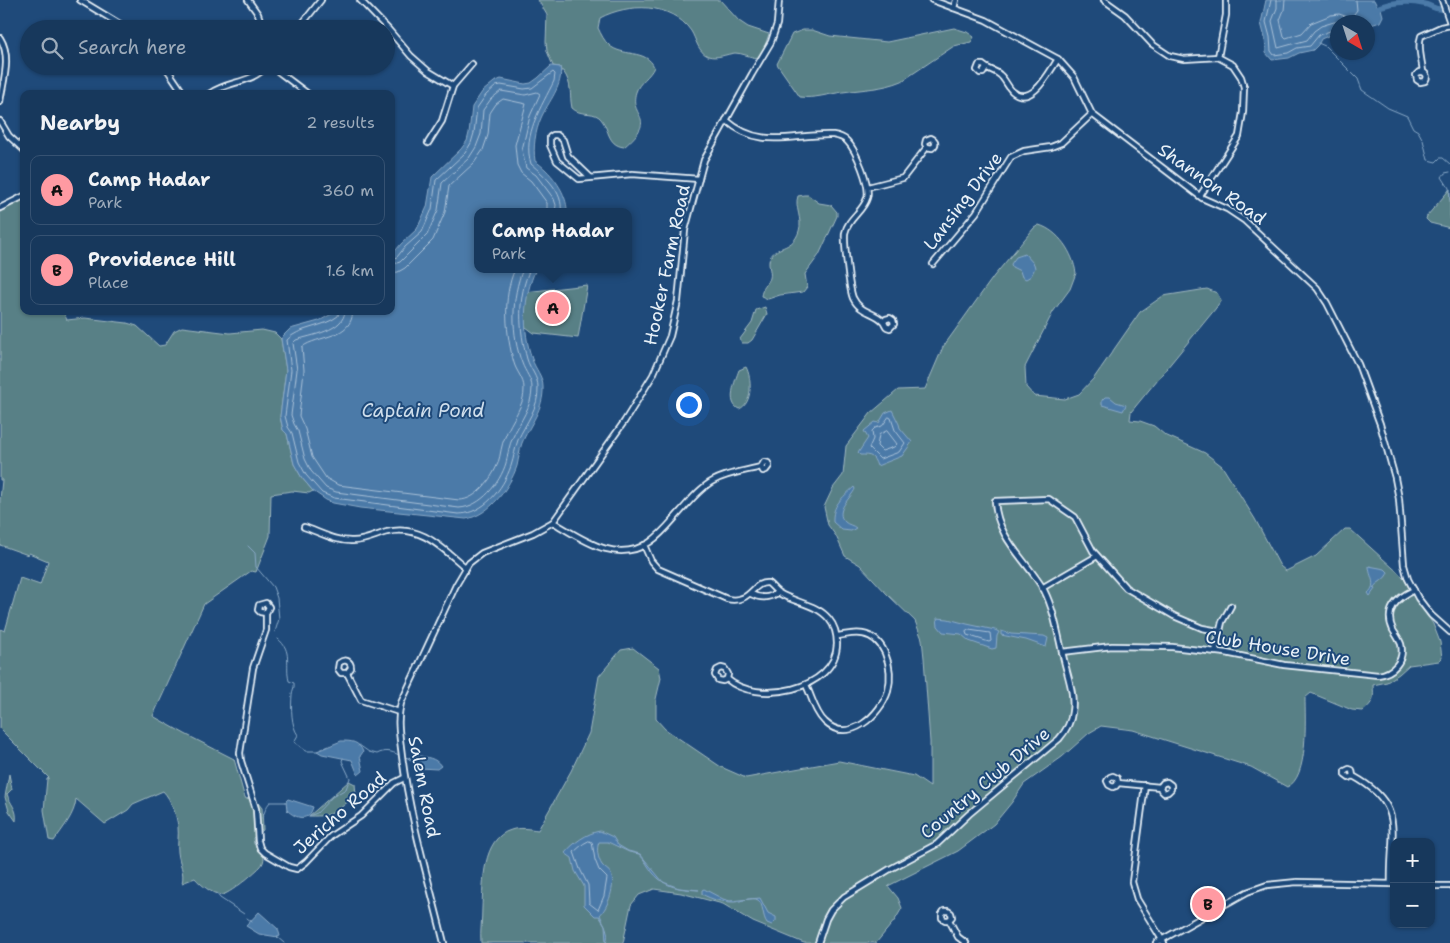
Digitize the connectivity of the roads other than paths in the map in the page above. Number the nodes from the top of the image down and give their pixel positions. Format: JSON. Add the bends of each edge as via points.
{"nodes":[{"id":1,"x":80,"y":0,"type":"edge"},
{"id":2,"x":248,"y":0,"type":"edge"},
{"id":3,"x":321,"y":0,"type":"edge"},
{"id":4,"x":360,"y":0,"type":"edge"},
{"id":5,"x":779,"y":0,"type":"edge"},
{"id":6,"x":932,"y":0,"type":"edge"},
{"id":7,"x":956,"y":0,"type":"edge"},
{"id":8,"x":1104,"y":0,"type":"edge"},
{"id":9,"x":1226,"y":0,"type":"edge"},
{"id":10,"x":1442,"y":0,"type":"edge"},
{"id":11,"x":1111,"y":2,"type":"edge"},
{"id":12,"x":954,"y":8,"type":"junction"},
{"id":13,"x":113,"y":20,"type":"edge"},
{"id":14,"x":260,"y":20,"type":"edge"},
{"id":15,"x":305,"y":20,"type":"edge"},
{"id":16,"x":379,"y":20,"type":"edge"},
{"id":17,"x":1450,"y":24,"type":"edge"},
{"id":18,"x":0,"y":38,"type":"edge"},
{"id":19,"x":395,"y":38,"type":"edge"},
{"id":20,"x":1218,"y":57,"type":"junction"},
{"id":21,"x":1058,"y":59,"type":"junction"},
{"id":22,"x":472,"y":64,"type":"dead end"},
{"id":23,"x":986,"y":68,"type":"dead end"},
{"id":24,"x":1423,"y":72,"type":"dead end"},
{"id":25,"x":171,"y":75,"type":"edge"},
{"id":26,"x":258,"y":75,"type":"edge"},
{"id":27,"x":279,"y":75,"type":"edge"},
{"id":28,"x":453,"y":86,"type":"junction"},
{"id":29,"x":181,"y":90,"type":"edge"},
{"id":30,"x":217,"y":90,"type":"edge"},
{"id":31,"x":302,"y":90,"type":"edge"},
{"id":32,"x":0,"y":102,"type":"edge"},
{"id":33,"x":1092,"y":114,"type":"junction"},
{"id":34,"x":726,"y":120,"type":"junction"},
{"id":35,"x":0,"y":121,"type":"edge"},
{"id":36,"x":428,"y":142,"type":"dead end"},
{"id":37,"x":20,"y":146,"type":"edge"},
{"id":38,"x":927,"y":147,"type":"dead end"},
{"id":39,"x":590,"y":177,"type":"junction"},
{"id":40,"x":699,"y":179,"type":"junction"},
{"id":41,"x":868,"y":187,"type":"junction"},
{"id":42,"x":1200,"y":196,"type":"junction"},
{"id":43,"x":20,"y":198,"type":"edge"},
{"id":44,"x":0,"y":208,"type":"edge"},
{"id":45,"x":933,"y":264,"type":"dead end"},
{"id":46,"x":884,"y":322,"type":"dead end"},
{"id":47,"x":760,"y":468,"type":"dead end"},
{"id":48,"x":553,"y":522,"type":"junction"},
{"id":49,"x":304,"y":527,"type":"dead end"},
{"id":50,"x":644,"y":546,"type":"junction"},
{"id":51,"x":1097,"y":556,"type":"junction"},
{"id":52,"x":465,"y":567,"type":"junction"},
{"id":53,"x":456,"y":585,"type":"joint"},
{"id":54,"x":1042,"y":588,"type":"junction"},
{"id":55,"x":1414,"y":590,"type":"junction"},
{"id":56,"x":778,"y":592,"type":"junction"},
{"id":57,"x":751,"y":594,"type":"junction"},
{"id":58,"x":1231,"y":606,"type":"dead end"},
{"id":59,"x":266,"y":613,"type":"dead end"},
{"id":60,"x":1219,"y":631,"type":"junction"},
{"id":61,"x":1450,"y":632,"type":"edge"},
{"id":62,"x":837,"y":636,"type":"junction"},
{"id":63,"x":1062,"y":652,"type":"junction"},
{"id":64,"x":1214,"y":652,"type":"junction"},
{"id":65,"x":347,"y":673,"type":"dead end"},
{"id":66,"x":727,"y":679,"type":"dead end"},
{"id":67,"x":806,"y":685,"type":"junction"},
{"id":68,"x":399,"y":712,"type":"junction"},
{"id":69,"x":1353,"y":776,"type":"dead end"},
{"id":70,"x":404,"y":778,"type":"junction"},
{"id":71,"x":1118,"y":783,"type":"dead end"},
{"id":72,"x":1145,"y":785,"type":"junction"},
{"id":73,"x":1160,"y":786,"type":"dead end"},
{"id":74,"x":1392,"y":883,"type":"edge"},
{"id":75,"x":1390,"y":884,"type":"edge"},
{"id":76,"x":1435,"y":886,"type":"edge"},
{"id":77,"x":1450,"y":886,"type":"edge"},
{"id":78,"x":949,"y":920,"type":"dead end"},
{"id":79,"x":1163,"y":942,"type":"edge"},
{"id":80,"x":444,"y":943,"type":"edge"},
{"id":81,"x":818,"y":943,"type":"edge"},
{"id":82,"x":966,"y":943,"type":"edge"},
{"id":83,"x":1156,"y":943,"type":"edge"}],
"edges":[{"from":1,"to":13,"type":"street"},
{"from":2,"to":14,"type":"street"},
{"from":3,"to":15,"type":"street"},
{"from":4,"to":16,"type":"street"},
{"from":5,"to":34,"type":"street","name":"Hooker Farm Road","via":[[777,24],[771,42]]},
{"from":6,"to":12,"type":"street","name":"Shannon Road"},
{"from":7,"to":12,"type":"street"},
{"from":8,"to":11,"type":"street"},
{"from":9,"to":20,"type":"street"},
{"from":10,"to":17,"type":"street"},
{"from":11,"to":20,"type":"street","via":[[1152,44],[1170,56],[1184,59]]},
{"from":12,"to":21,"type":"street","name":"Shannon Road","via":[[1003,28]]},
{"from":17,"to":24,"type":"street","via":[[1422,36],[1419,42]]},
{"from":18,"to":32,"type":"street","via":[[6,57]]},
{"from":19,"to":28,"type":"street","via":[[428,71]]},
{"from":20,"to":42,"type":"street","via":[[1233,66],[1241,77],[1243,113],[1239,136]]},
{"from":21,"to":23,"type":"street","via":[[1038,88],[1026,95],[1015,92],[1001,75]]},
{"from":21,"to":33,"type":"street","name":"Shannon Road","via":[[1074,77]]},
{"from":22,"to":28,"type":"street"},
{"from":25,"to":29,"type":"street"},
{"from":26,"to":30,"type":"street"},
{"from":27,"to":31,"type":"street"},
{"from":28,"to":36,"type":"street","via":[[442,121]]},
{"from":33,"to":42,"type":"street","name":"Shannon Road"},
{"from":33,"to":45,"type":"street","name":"Lansing Drive","via":[[1060,144],[1024,150],[1011,157],[976,213]]},
{"from":34,"to":40,"type":"street","name":"Hooker Farm Road","via":[[706,157]]},
{"from":34,"to":41,"type":"street","via":[[741,131],[761,138],[840,136],[853,149]]},
{"from":35,"to":37,"type":"street","via":[[7,134]]},
{"from":38,"to":41,"type":"street","via":[[903,178]]},
{"from":39,"to":39,"type":"street","via":[[576,178],[560,164],[550,137],[557,135],[563,140],[568,156]]},
{"from":39,"to":40,"type":"street","via":[[632,174]]},
{"from":40,"to":48,"type":"street","name":"Hooker Farm Road","via":[[687,223],[678,301],[666,350],[635,406]]},
{"from":41,"to":46,"type":"street","via":[[865,205],[847,227],[846,245],[854,299]]},
{"from":42,"to":55,"type":"street","name":"Shannon Road","via":[[1245,221],[1312,283],[1327,303],[1365,381],[1380,424],[1399,499],[1404,565]]},
{"from":43,"to":44,"type":"street"},
{"from":47,"to":50,"type":"street","via":[[720,478],[707,485],[660,534]]},
{"from":48,"to":50,"type":"street","via":[[608,550],[622,551]]},
{"from":48,"to":52,"type":"street","name":"Hooker Farm Road","via":[[482,553]]},
{"from":49,"to":52,"type":"street","via":[[353,542],[395,531],[416,532],[436,542]]},
{"from":50,"to":57,"type":"street","via":[[653,564],[668,574],[731,599],[738,600]]},
{"from":51,"to":54,"type":"street"},
{"from":51,"to":54,"type":"street","name":"Country Club Drive","via":[[1075,518],[1049,499],[995,501],[1004,535]]},
{"from":51,"to":60,"type":"street","via":[[1132,592],[1174,616],[1202,628]]},
{"from":52,"to":53,"type":"street","name":"Hooker Farm Road"},
{"from":53,"to":68,"type":"street","name":"Salem Road"},
{"from":54,"to":63,"type":"street","name":"Country Club Drive","via":[[1051,607]]},
{"from":55,"to":61,"type":"street","name":"Shannon Road","via":[[1431,615]]},
{"from":55,"to":64,"type":"street","name":"Club House Drive","via":[[1401,596],[1391,608],[1391,623],[1400,643],[1401,657],[1394,669],[1385,674],[1298,666]]},
{"from":56,"to":57,"type":"street","via":[[763,598]]},
{"from":56,"to":57,"type":"street","via":[[765,582]]},
{"from":56,"to":62,"type":"street","via":[[823,612]]},
{"from":58,"to":60,"type":"street"},
{"from":59,"to":70,"type":"street","name":"Jericho Road","via":[[266,630],[253,668],[241,748],[241,761],[256,809],[260,848],[297,869],[331,836],[361,816],[394,783]]},
{"from":60,"to":64,"type":"street"},
{"from":62,"to":67,"type":"street","via":[[832,661],[818,678]]},
{"from":62,"to":67,"type":"street","via":[[863,634],[880,645],[887,657],[890,679],[881,706],[864,724],[836,729],[822,719]]},
{"from":63,"to":64,"type":"street","name":"Club House Drive","via":[[1112,646],[1172,647]]},
{"from":63,"to":81,"type":"street","name":"Country Club Drive","via":[[1073,700],[1070,721],[1063,734],[937,844],[844,897],[831,910]]},
{"from":65,"to":68,"type":"street","via":[[361,700]]},
{"from":66,"to":67,"type":"street","via":[[752,691]]},
{"from":68,"to":70,"type":"street","name":"Salem Road"},
{"from":69,"to":74,"type":"street","via":[[1389,807]]},
{"from":70,"to":80,"type":"street","name":"Salem Road"},
{"from":71,"to":72,"type":"street"},
{"from":72,"to":73,"type":"street"},
{"from":72,"to":79,"type":"street","via":[[1132,882],[1137,899]]},
{"from":75,"to":79,"type":"street","via":[[1267,884],[1247,892]]},
{"from":76,"to":77,"type":"street"},
{"from":78,"to":82,"type":"street","via":[[958,937]]},
{"from":79,"to":83,"type":"street"}]}
